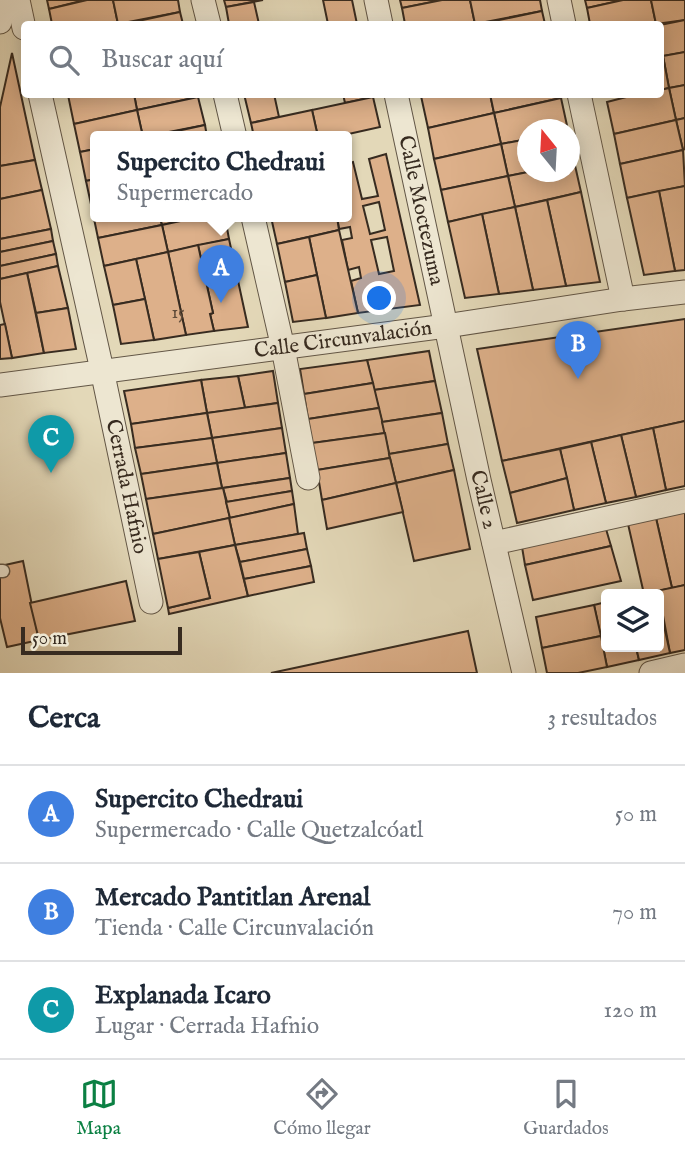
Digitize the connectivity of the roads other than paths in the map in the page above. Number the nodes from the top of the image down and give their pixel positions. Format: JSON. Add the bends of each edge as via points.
{"nodes":[{"id":1,"x":4,"y":0,"type":"edge"},
{"id":2,"x":18,"y":0,"type":"edge"},
{"id":3,"x":203,"y":0,"type":"edge"},
{"id":4,"x":376,"y":0,"type":"edge"},
{"id":5,"x":559,"y":0,"type":"edge"},
{"id":6,"x":22,"y":21,"type":"edge"},
{"id":7,"x":208,"y":21,"type":"edge"},
{"id":8,"x":380,"y":21,"type":"edge"},
{"id":9,"x":563,"y":21,"type":"edge"},
{"id":10,"x":0,"y":22,"type":"edge"},
{"id":11,"x":41,"y":98,"type":"edge"},
{"id":12,"x":226,"y":98,"type":"edge"},
{"id":13,"x":397,"y":98,"type":"edge"},
{"id":14,"x":580,"y":98,"type":"edge"},
{"id":15,"x":234,"y":131,"type":"edge"},
{"id":16,"x":254,"y":222,"type":"edge"},
{"id":17,"x":685,"y":292,"type":"edge"},
{"id":18,"x":623,"y":299,"type":"junction"},
{"id":19,"x":446,"y":327,"type":"junction"},
{"id":20,"x":283,"y":348,"type":"junction"},
{"id":21,"x":102,"y":370,"type":"junction"},
{"id":22,"x":0,"y":385,"type":"edge"},
{"id":23,"x":309,"y":478,"type":"dead end"},
{"id":24,"x":685,"y":500,"type":"edge"},
{"id":25,"x":494,"y":543,"type":"junction"},
{"id":26,"x":151,"y":603,"type":"dead end"},
{"id":27,"x":685,"y":665,"type":"edge"},
{"id":28,"x":524,"y":673,"type":"edge"},
{"id":29,"x":651,"y":673,"type":"edge"}],
"edges":[{"from":1,"to":10,"type":"street"},
{"from":2,"to":6,"type":"street"},
{"from":3,"to":7,"type":"street"},
{"from":4,"to":8,"type":"street"},
{"from":5,"to":9,"type":"street"},
{"from":11,"to":21,"type":"street","name":"Cerrada Hafnio"},
{"from":12,"to":15,"type":"street"},
{"from":13,"to":19,"type":"street","name":"Calle Moctezuma"},
{"from":14,"to":18,"type":"street"},
{"from":16,"to":20,"type":"street"},
{"from":17,"to":18,"type":"street","name":"Calle Circunvalación"},
{"from":18,"to":19,"type":"street","name":"Calle Circunvalación"},
{"from":19,"to":20,"type":"street","name":"Calle Circunvalación"},
{"from":19,"to":25,"type":"street","name":"Calle 2"},
{"from":20,"to":21,"type":"street","name":"Calle Circunvalación"},
{"from":20,"to":23,"type":"street"},
{"from":21,"to":22,"type":"street","name":"Calle Circunvalación"},
{"from":21,"to":26,"type":"street","name":"Cerrada Hafnio"},
{"from":24,"to":25,"type":"street"},
{"from":25,"to":28,"type":"street","name":"Calle 2"},
{"from":27,"to":29,"type":"street"}]}
